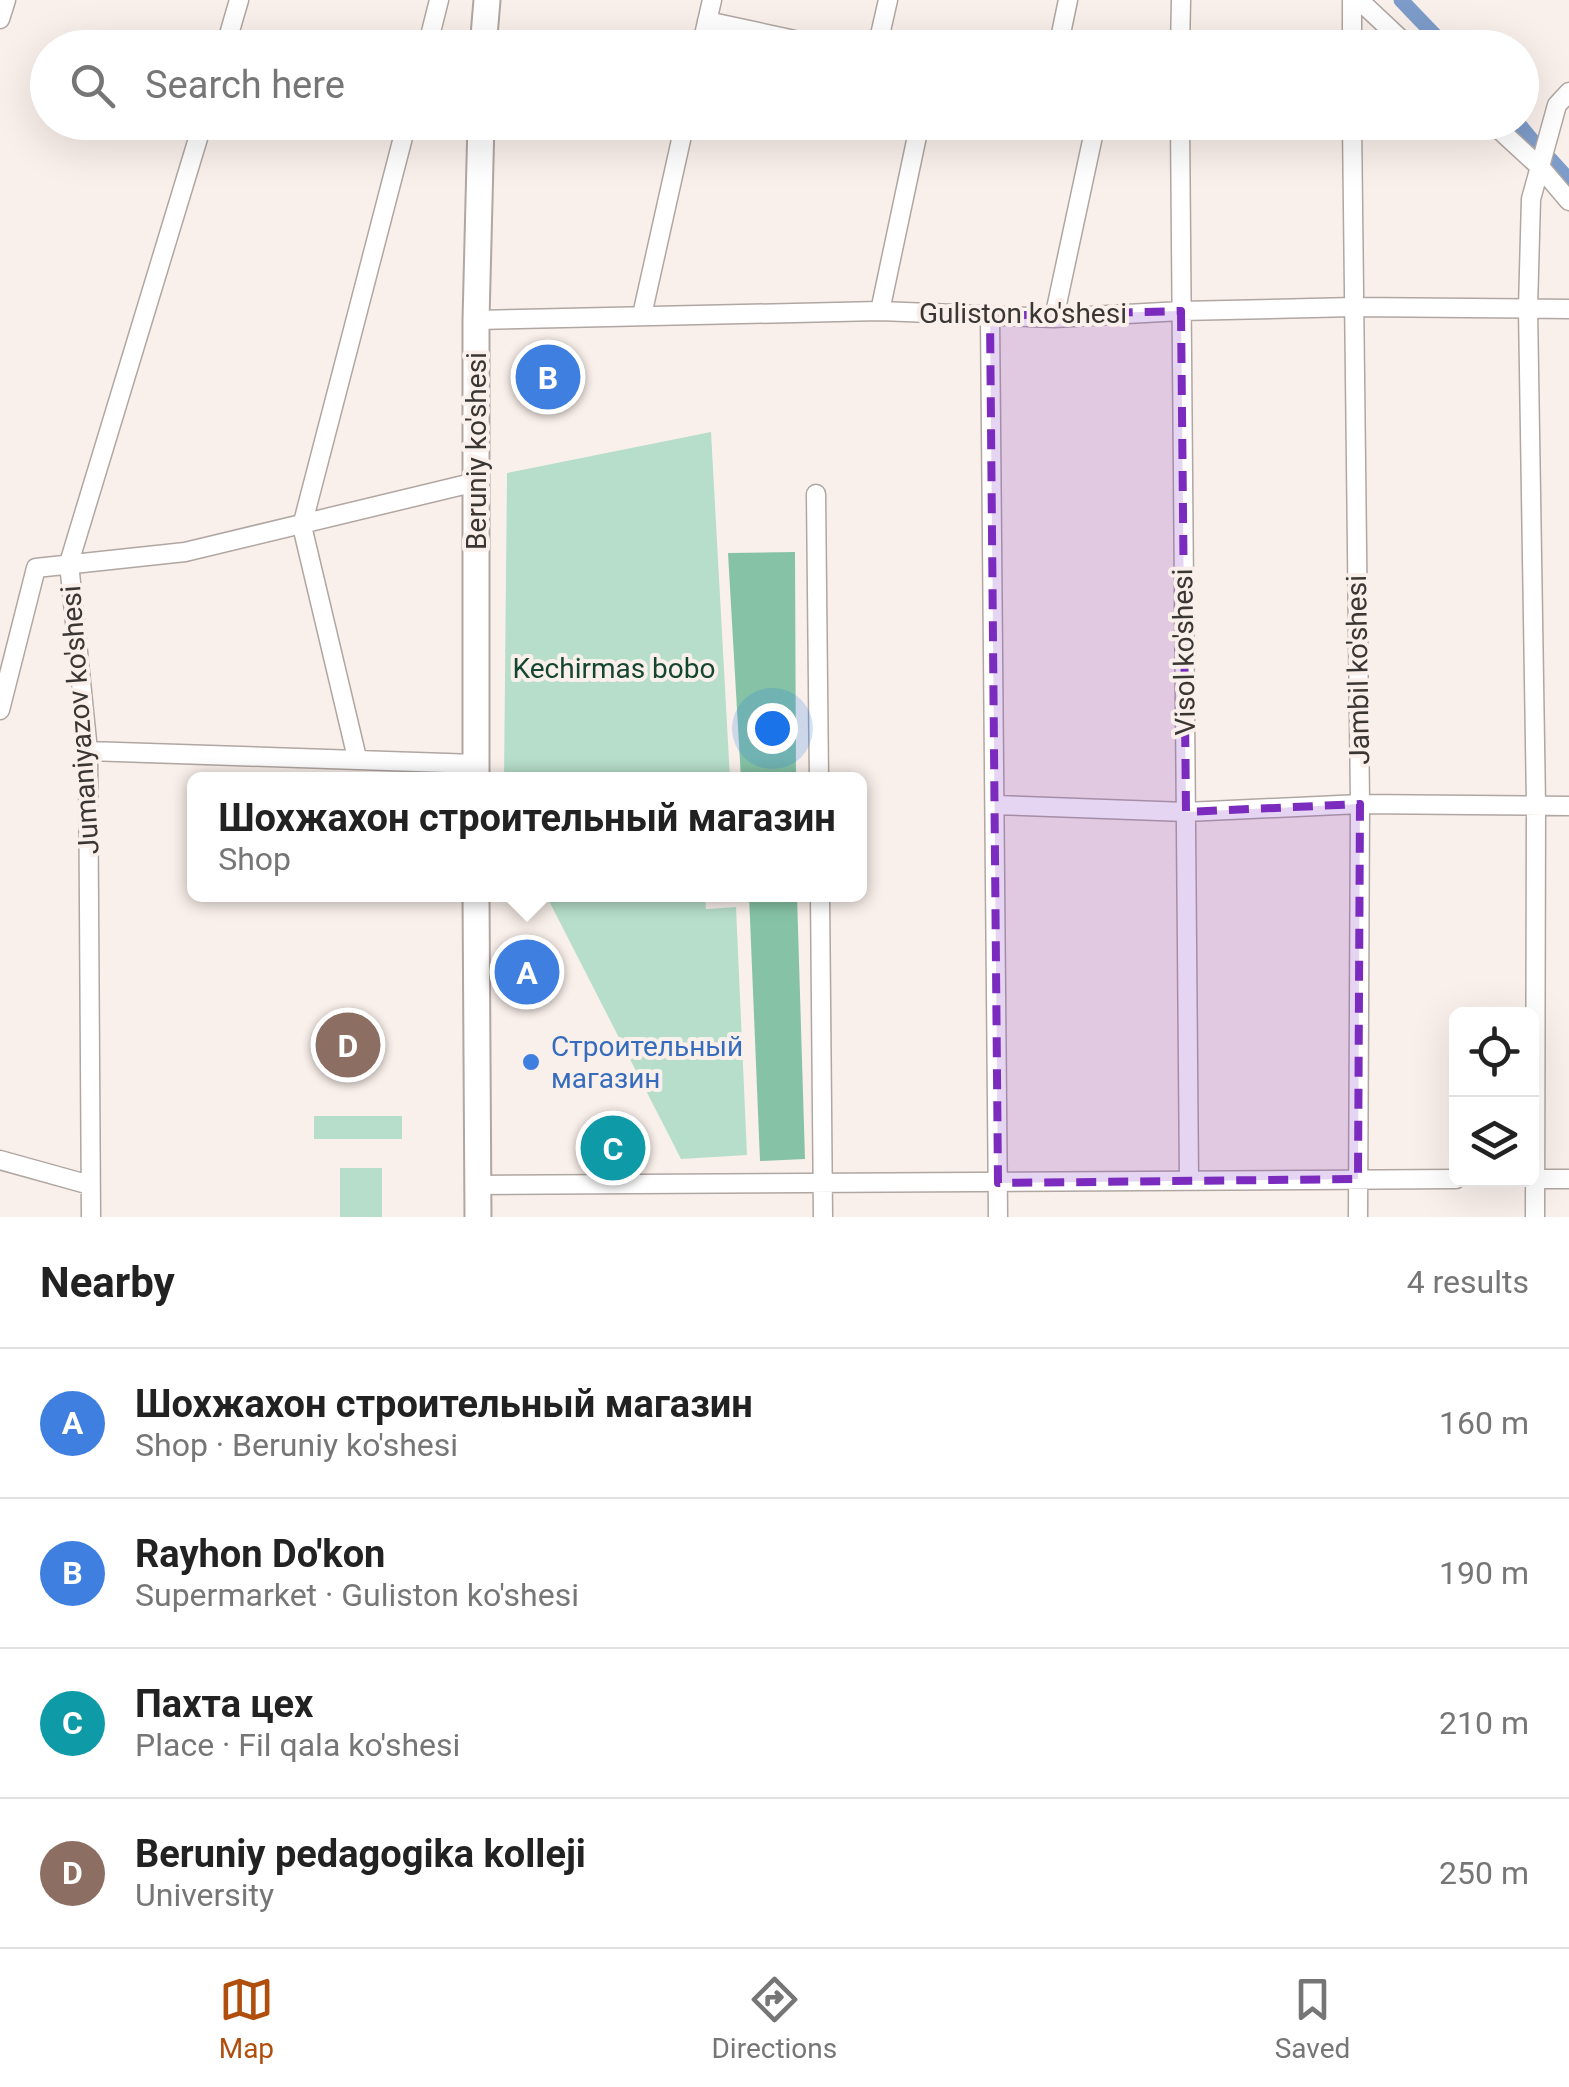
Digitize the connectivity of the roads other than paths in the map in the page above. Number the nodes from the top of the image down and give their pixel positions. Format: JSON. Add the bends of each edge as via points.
{"nodes":[{"id":1,"x":6,"y":0,"type":"edge"},
{"id":2,"x":239,"y":0,"type":"edge"},
{"id":3,"x":439,"y":0,"type":"edge"},
{"id":4,"x":487,"y":0,"type":"edge"},
{"id":5,"x":712,"y":0,"type":"edge"},
{"id":6,"x":888,"y":0,"type":"edge"},
{"id":7,"x":1068,"y":0,"type":"edge"},
{"id":8,"x":1181,"y":0,"type":"edge"},
{"id":9,"x":1355,"y":0,"type":"edge"},
{"id":10,"x":0,"y":19,"type":"edge"},
{"id":11,"x":707,"y":21,"type":"junction"},
{"id":12,"x":230,"y":30,"type":"edge"},
{"id":13,"x":432,"y":30,"type":"edge"},
{"id":14,"x":485,"y":30,"type":"edge"},
{"id":15,"x":705,"y":30,"type":"edge"},
{"id":16,"x":749,"y":30,"type":"edge"},
{"id":17,"x":881,"y":30,"type":"edge"},
{"id":18,"x":1062,"y":30,"type":"edge"},
{"id":19,"x":1180,"y":30,"type":"edge"},
{"id":20,"x":1353,"y":30,"type":"edge"},
{"id":21,"x":1389,"y":30,"type":"edge"},
{"id":22,"x":1569,"y":92,"type":"edge"},
{"id":23,"x":197,"y":140,"type":"edge"},
{"id":24,"x":402,"y":140,"type":"edge"},
{"id":25,"x":480,"y":140,"type":"edge"},
{"id":26,"x":681,"y":140,"type":"edge"},
{"id":27,"x":916,"y":140,"type":"edge"},
{"id":28,"x":1092,"y":140,"type":"edge"},
{"id":29,"x":1180,"y":140,"type":"edge"},
{"id":30,"x":1352,"y":140,"type":"edge"},
{"id":31,"x":1511,"y":140,"type":"edge"},
{"id":32,"x":1541,"y":168,"type":"junction"},
{"id":33,"x":1569,"y":201,"type":"edge"},
{"id":34,"x":1354,"y":307,"type":"junction"},
{"id":35,"x":1528,"y":308,"type":"junction"},
{"id":36,"x":1569,"y":309,"type":"edge"},
{"id":37,"x":880,"y":311,"type":"junction"},
{"id":38,"x":1181,"y":311,"type":"junction"},
{"id":39,"x":642,"y":315,"type":"junction"},
{"id":40,"x":990,"y":316,"type":"junction"},
{"id":41,"x":1054,"y":318,"type":"junction"},
{"id":42,"x":476,"y":320,"type":"junction"},
{"id":43,"x":476,"y":482,"type":"junction"},
{"id":44,"x":816,"y":494,"type":"dead end"},
{"id":45,"x":302,"y":526,"type":"junction"},
{"id":46,"x":69,"y":562,"type":"junction"},
{"id":47,"x":0,"y":710,"type":"edge"},
{"id":48,"x":88,"y":750,"type":"junction"},
{"id":49,"x":357,"y":758,"type":"junction"},
{"id":50,"x":476,"y":772,"type":"edge"},
{"id":51,"x":818,"y":772,"type":"edge"},
{"id":52,"x":1360,"y":804,"type":"junction"},
{"id":53,"x":1536,"y":805,"type":"junction"},
{"id":54,"x":996,"y":806,"type":"junction"},
{"id":55,"x":1569,"y":806,"type":"edge"},
{"id":56,"x":1186,"y":812,"type":"junction"},
{"id":57,"x":476,"y":902,"type":"edge"},
{"id":58,"x":820,"y":902,"type":"edge"},
{"id":59,"x":1534,"y":1097,"type":"edge"},
{"id":60,"x":0,"y":1160,"type":"edge"},
{"id":61,"x":1358,"y":1179,"type":"junction"},
{"id":62,"x":1449,"y":1179,"type":"edge"},
{"id":63,"x":1539,"y":1180,"type":"edge"},
{"id":64,"x":1569,"y":1180,"type":"edge"},
{"id":65,"x":1188,"y":1181,"type":"junction"},
{"id":66,"x":822,"y":1182,"type":"junction"},
{"id":67,"x":998,"y":1183,"type":"junction"},
{"id":68,"x":90,"y":1184,"type":"junction"},
{"id":69,"x":478,"y":1185,"type":"junction"},
{"id":70,"x":1534,"y":1187,"type":"edge"},
{"id":71,"x":91,"y":1217,"type":"edge"},
{"id":72,"x":478,"y":1217,"type":"edge"},
{"id":73,"x":823,"y":1217,"type":"edge"},
{"id":74,"x":998,"y":1217,"type":"edge"},
{"id":75,"x":1358,"y":1217,"type":"edge"},
{"id":76,"x":1536,"y":1217,"type":"edge"}],
"edges":[{"from":1,"to":10,"type":"street"},
{"from":2,"to":12,"type":"street"},
{"from":3,"to":13,"type":"street"},
{"from":4,"to":14,"type":"main road"},
{"from":5,"to":11,"type":"street"},
{"from":6,"to":17,"type":"street"},
{"from":7,"to":18,"type":"street"},
{"from":8,"to":19,"type":"street"},
{"from":9,"to":20,"type":"street"},
{"from":9,"to":21,"type":"street"},
{"from":11,"to":15,"type":"street"},
{"from":11,"to":16,"type":"street"},
{"from":22,"to":32,"type":"street","via":[[1556,104]]},
{"from":23,"to":46,"type":"street","name":"Jumaniyazov ko'shesi"},
{"from":24,"to":45,"type":"street"},
{"from":25,"to":42,"type":"main road","name":"Beruniy ko'shesi"},
{"from":26,"to":39,"type":"street"},
{"from":27,"to":37,"type":"street"},
{"from":28,"to":41,"type":"street"},
{"from":29,"to":38,"type":"street","name":"Visol ko'shesi"},
{"from":30,"to":34,"type":"street","name":"Jambil ko'shesi"},
{"from":31,"to":32,"type":"street"},
{"from":32,"to":33,"type":"street"},
{"from":32,"to":35,"type":"street","via":[[1531,199]]},
{"from":34,"to":35,"type":"street","name":"Guliston ko'shesi"},
{"from":34,"to":38,"type":"street","name":"Guliston ko'shesi"},
{"from":34,"to":52,"type":"street","name":"Jambil ko'shesi"},
{"from":35,"to":36,"type":"street","name":"Guliston ko'shesi"},
{"from":35,"to":53,"type":"street"},
{"from":37,"to":39,"type":"street","name":"Guliston ko'shesi"},
{"from":37,"to":40,"type":"street","name":"Guliston ko'shesi"},
{"from":38,"to":41,"type":"street","name":"Guliston ko'shesi"},
{"from":38,"to":56,"type":"street","name":"Visol ko'shesi"},
{"from":39,"to":42,"type":"street","name":"Guliston ko'shesi"},
{"from":40,"to":41,"type":"street","name":"Guliston ko'shesi"},
{"from":40,"to":54,"type":"street"},
{"from":42,"to":43,"type":"main road","name":"Beruniy ko'shesi"},
{"from":43,"to":45,"type":"street"},
{"from":43,"to":50,"type":"main road","name":"Beruniy ko'shesi"},
{"from":44,"to":51,"type":"street"},
{"from":45,"to":46,"type":"street","via":[[185,552]]},
{"from":45,"to":49,"type":"street"},
{"from":46,"to":47,"type":"street","via":[[36,568]]},
{"from":46,"to":48,"type":"street","name":"Jumaniyazov ko'shesi"},
{"from":48,"to":49,"type":"street"},
{"from":48,"to":68,"type":"street","name":"Jumaniyazov ko'shesi"},
{"from":49,"to":50,"type":"street"},
{"from":52,"to":53,"type":"street"},
{"from":52,"to":56,"type":"street"},
{"from":52,"to":61,"type":"street","name":"Jambil ko'shesi"},
{"from":53,"to":55,"type":"street"},
{"from":53,"to":59,"type":"street"},
{"from":54,"to":56,"type":"street"},
{"from":54,"to":67,"type":"street"},
{"from":56,"to":65,"type":"street","name":"Visol ko'shesi"},
{"from":57,"to":69,"type":"main road"},
{"from":58,"to":66,"type":"street"},
{"from":60,"to":68,"type":"street"},
{"from":61,"to":62,"type":"street"},
{"from":61,"to":65,"type":"street"},
{"from":61,"to":75,"type":"street","name":"Jambil ko'shesi"},
{"from":63,"to":64,"type":"street"},
{"from":65,"to":67,"type":"street"},
{"from":66,"to":67,"type":"street"},
{"from":66,"to":69,"type":"street"},
{"from":66,"to":73,"type":"street"},
{"from":67,"to":74,"type":"street"},
{"from":68,"to":71,"type":"street","name":"Jumaniyazov ko'shesi"},
{"from":69,"to":72,"type":"main road"},
{"from":70,"to":76,"type":"street"}]}
